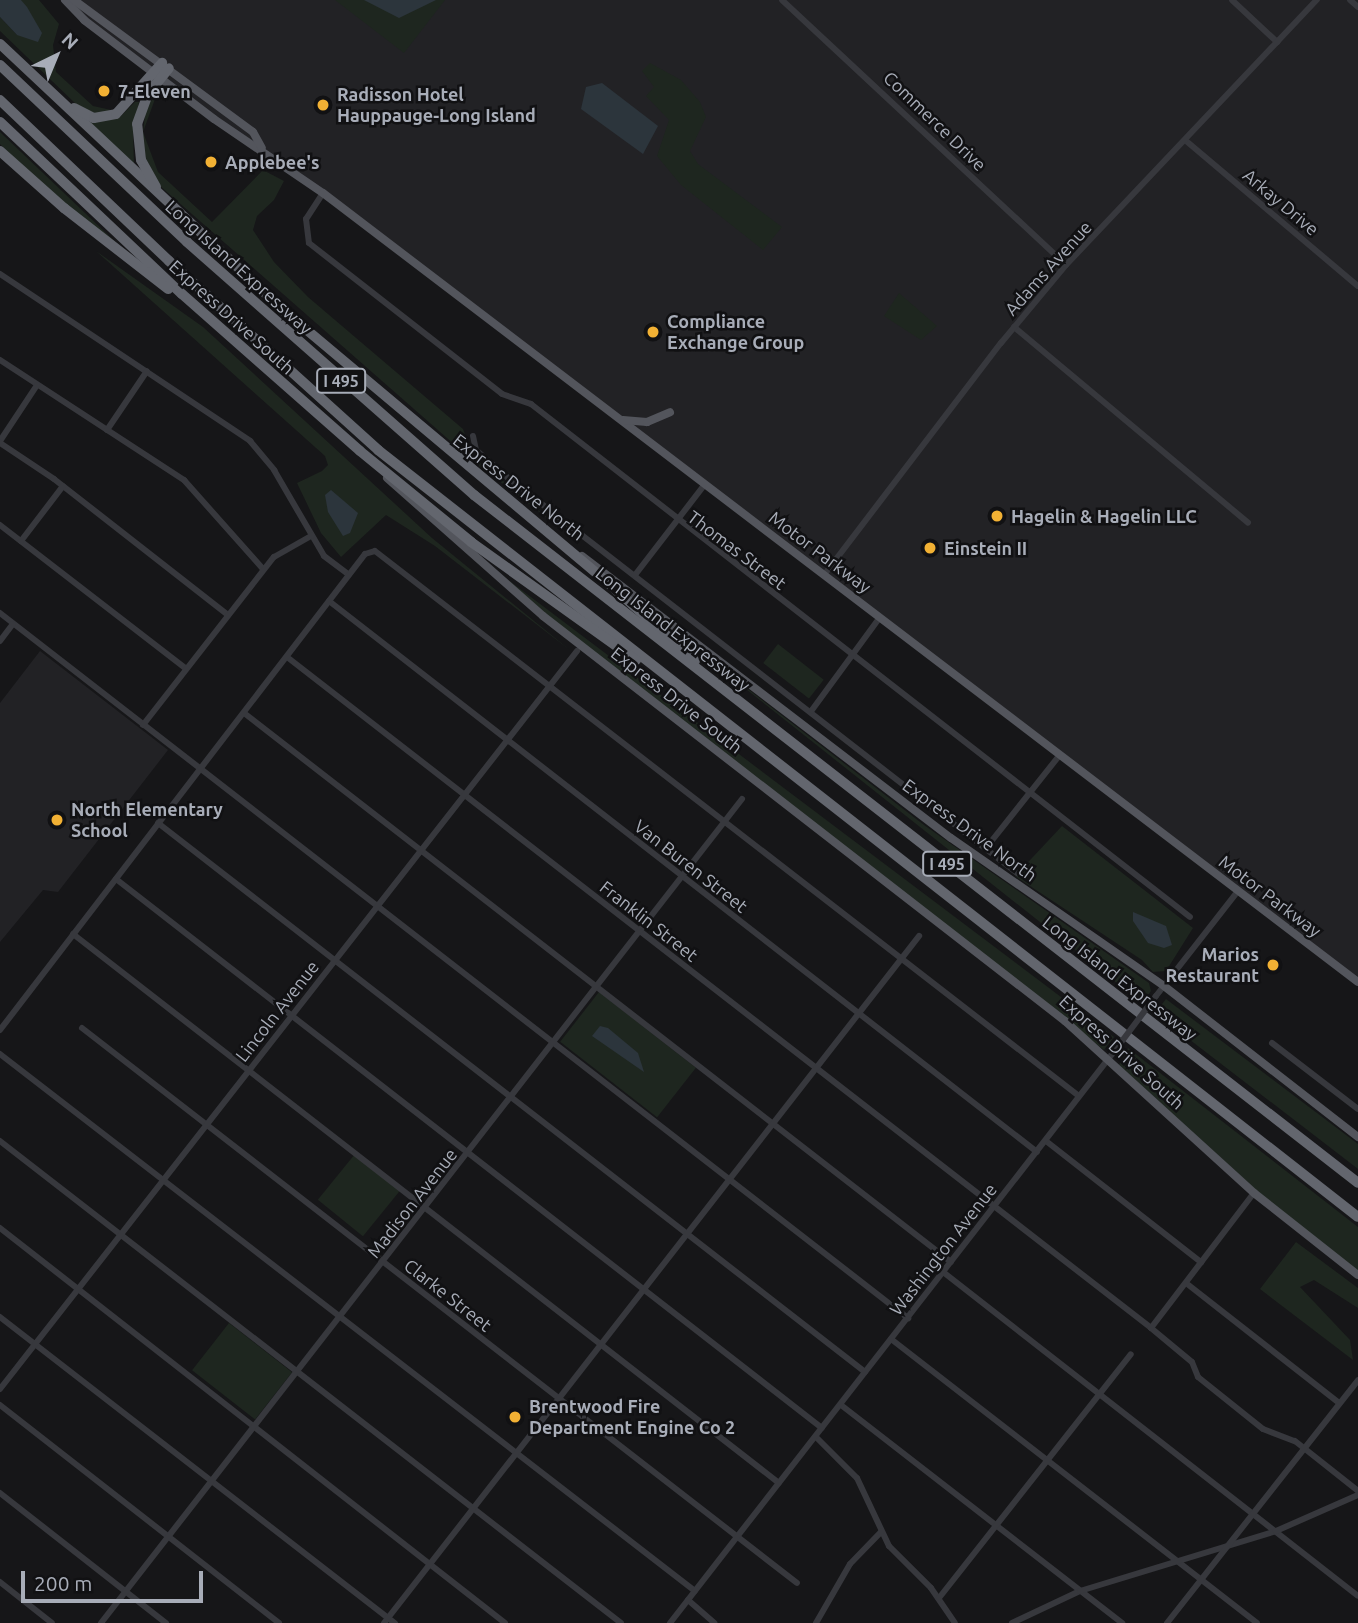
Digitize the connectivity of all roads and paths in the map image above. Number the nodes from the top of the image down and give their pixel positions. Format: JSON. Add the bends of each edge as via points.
{"nodes":[{"id":1,"x":65,"y":0,"type":"edge"},
{"id":2,"x":74,"y":0,"type":"edge"},
{"id":3,"x":782,"y":0,"type":"edge"},
{"id":4,"x":1232,"y":0,"type":"edge"},
{"id":5,"x":1317,"y":0,"type":"edge"},
{"id":6,"x":1350,"y":0,"type":"edge"},
{"id":7,"x":1358,"y":7,"type":"edge"},
{"id":8,"x":1277,"y":42,"type":"junction"},
{"id":9,"x":0,"y":44,"type":"edge"},
{"id":10,"x":0,"y":65,"type":"edge"},
{"id":11,"x":166,"y":65,"type":"junction"},
{"id":12,"x":157,"y":75,"type":"junction"},
{"id":13,"x":42,"y":84,"type":"junction"},
{"id":14,"x":0,"y":100,"type":"edge"},
{"id":15,"x":0,"y":122,"type":"edge"},
{"id":16,"x":1185,"y":140,"type":"junction"},
{"id":17,"x":262,"y":148,"type":"junction"},
{"id":18,"x":0,"y":151,"type":"edge"},
{"id":19,"x":323,"y":193,"type":"junction"},
{"id":20,"x":172,"y":208,"type":"junction"},
{"id":21,"x":1066,"y":265,"type":"junction"},
{"id":22,"x":0,"y":274,"type":"edge"},
{"id":23,"x":1358,"y":286,"type":"edge"},
{"id":24,"x":218,"y":327,"type":"junction"},
{"id":25,"x":1014,"y":327,"type":"junction"},
{"id":26,"x":0,"y":360,"type":"edge"},
{"id":27,"x":147,"y":371,"type":"junction"},
{"id":28,"x":37,"y":385,"type":"junction"},
{"id":29,"x":670,"y":412,"type":"dead end"},
{"id":30,"x":620,"y":419,"type":"junction"},
{"id":31,"x":107,"y":430,"type":"junction"},
{"id":32,"x":473,"y":436,"type":"dead end"},
{"id":33,"x":0,"y":442,"type":"edge"},
{"id":34,"x":360,"y":451,"type":"junction"},
{"id":35,"x":705,"y":484,"type":"junction"},
{"id":36,"x":63,"y":486,"type":"junction"},
{"id":37,"x":676,"y":521,"type":"junction"},
{"id":38,"x":1248,"y":523,"type":"dead end"},
{"id":39,"x":0,"y":525,"type":"edge"},
{"id":40,"x":311,"y":536,"type":"junction"},
{"id":41,"x":553,"y":536,"type":"junction"},
{"id":42,"x":21,"y":541,"type":"junction"},
{"id":43,"x":263,"y":569,"type":"junction"},
{"id":44,"x":349,"y":575,"type":"junction"},
{"id":45,"x":635,"y":575,"type":"junction"},
{"id":46,"x":824,"y":575,"type":"junction"},
{"id":47,"x":329,"y":601,"type":"junction"},
{"id":48,"x":0,"y":613,"type":"edge"},
{"id":49,"x":229,"y":615,"type":"junction"},
{"id":50,"x":880,"y":617,"type":"junction"},
{"id":51,"x":13,"y":624,"type":"junction"},
{"id":52,"x":0,"y":641,"type":"edge"},
{"id":53,"x":577,"y":651,"type":"dead end"},
{"id":54,"x":852,"y":655,"type":"junction"},
{"id":55,"x":287,"y":657,"type":"junction"},
{"id":56,"x":186,"y":670,"type":"junction"},
{"id":57,"x":704,"y":673,"type":"junction"},
{"id":58,"x":670,"y":679,"type":"junction"},
{"id":59,"x":550,"y":685,"type":"junction"},
{"id":60,"x":812,"y":710,"type":"junction"},
{"id":61,"x":244,"y":713,"type":"junction"},
{"id":62,"x":143,"y":725,"type":"junction"},
{"id":63,"x":507,"y":739,"type":"junction"},
{"id":64,"x":1058,"y":757,"type":"junction"},
{"id":65,"x":200,"y":769,"type":"junction"},
{"id":66,"x":1030,"y":792,"type":"junction"},
{"id":67,"x":464,"y":795,"type":"junction"},
{"id":68,"x":742,"y":799,"type":"dead end"},
{"id":69,"x":727,"y":822,"type":"junction"},
{"id":70,"x":158,"y":823,"type":"junction"},
{"id":71,"x":986,"y":848,"type":"junction"},
{"id":72,"x":422,"y":850,"type":"junction"},
{"id":73,"x":1017,"y":873,"type":"dead end"},
{"id":74,"x":683,"y":878,"type":"junction"},
{"id":75,"x":116,"y":879,"type":"junction"},
{"id":76,"x":1238,"y":891,"type":"junction"},
{"id":77,"x":378,"y":905,"type":"junction"},
{"id":78,"x":1190,"y":917,"type":"dead end"},
{"id":79,"x":641,"y":933,"type":"junction"},
{"id":80,"x":73,"y":934,"type":"junction"},
{"id":81,"x":919,"y":936,"type":"dead end"},
{"id":82,"x":336,"y":959,"type":"junction"},
{"id":83,"x":901,"y":959,"type":"junction"},
{"id":84,"x":1358,"y":982,"type":"edge"},
{"id":85,"x":1164,"y":986,"type":"junction"},
{"id":86,"x":599,"y":987,"type":"junction"},
{"id":87,"x":859,"y":1013,"type":"junction"},
{"id":88,"x":293,"y":1015,"type":"junction"},
{"id":89,"x":82,"y":1028,"type":"dead end"},
{"id":90,"x":0,"y":1030,"type":"edge"},
{"id":91,"x":555,"y":1042,"type":"junction"},
{"id":92,"x":1272,"y":1043,"type":"dead end"},
{"id":93,"x":0,"y":1054,"type":"edge"},
{"id":94,"x":1108,"y":1058,"type":"junction"},
{"id":95,"x":250,"y":1069,"type":"junction"},
{"id":96,"x":816,"y":1069,"type":"junction"},
{"id":97,"x":1079,"y":1096,"type":"junction"},
{"id":98,"x":511,"y":1098,"type":"junction"},
{"id":99,"x":1358,"y":1109,"type":"edge"},
{"id":100,"x":206,"y":1124,"type":"junction"},
{"id":101,"x":774,"y":1124,"type":"junction"},
{"id":102,"x":1358,"y":1138,"type":"edge"},
{"id":103,"x":0,"y":1141,"type":"edge"},
{"id":104,"x":1046,"y":1141,"type":"junction"},
{"id":105,"x":469,"y":1152,"type":"junction"},
{"id":106,"x":1037,"y":1152,"type":"junction"},
{"id":107,"x":164,"y":1179,"type":"junction"},
{"id":108,"x":730,"y":1179,"type":"junction"},
{"id":109,"x":1358,"y":1183,"type":"edge"},
{"id":110,"x":1254,"y":1193,"type":"junction"},
{"id":111,"x":426,"y":1207,"type":"junction"},
{"id":112,"x":995,"y":1207,"type":"junction"},
{"id":113,"x":1358,"y":1217,"type":"edge"},
{"id":114,"x":0,"y":1228,"type":"edge"},
{"id":115,"x":687,"y":1233,"type":"junction"},
{"id":116,"x":121,"y":1234,"type":"junction"},
{"id":117,"x":383,"y":1262,"type":"junction"},
{"id":118,"x":951,"y":1262,"type":"junction"},
{"id":119,"x":1201,"y":1262,"type":"junction"},
{"id":120,"x":943,"y":1272,"type":"junction"},
{"id":121,"x":1358,"y":1275,"type":"edge"},
{"id":122,"x":1186,"y":1283,"type":"junction"},
{"id":123,"x":78,"y":1289,"type":"junction"},
{"id":124,"x":644,"y":1289,"type":"junction"},
{"id":125,"x":0,"y":1317,"type":"edge"},
{"id":126,"x":340,"y":1317,"type":"junction"},
{"id":127,"x":908,"y":1318,"type":"junction"},
{"id":128,"x":1151,"y":1328,"type":"junction"},
{"id":129,"x":891,"y":1339,"type":"junction"},
{"id":130,"x":35,"y":1344,"type":"junction"},
{"id":131,"x":601,"y":1345,"type":"junction"},
{"id":132,"x":1130,"y":1354,"type":"dead end"},
{"id":133,"x":298,"y":1372,"type":"junction"},
{"id":134,"x":865,"y":1372,"type":"junction"},
{"id":135,"x":1357,"y":1383,"type":"edge"},
{"id":136,"x":0,"y":1389,"type":"edge"},
{"id":137,"x":1099,"y":1394,"type":"junction"},
{"id":138,"x":559,"y":1399,"type":"junction"},
{"id":139,"x":1339,"y":1403,"type":"junction"},
{"id":140,"x":0,"y":1405,"type":"edge"},
{"id":141,"x":841,"y":1405,"type":"junction"},
{"id":142,"x":254,"y":1427,"type":"junction"},
{"id":143,"x":822,"y":1428,"type":"junction"},
{"id":144,"x":816,"y":1437,"type":"junction"},
{"id":145,"x":1304,"y":1448,"type":"junction"},
{"id":146,"x":516,"y":1454,"type":"junction"},
{"id":147,"x":1047,"y":1461,"type":"junction"},
{"id":148,"x":211,"y":1482,"type":"junction"},
{"id":149,"x":779,"y":1483,"type":"junction"},
{"id":150,"x":0,"y":1493,"type":"edge"},
{"id":151,"x":1358,"y":1493,"type":"edge"},
{"id":152,"x":473,"y":1509,"type":"junction"},
{"id":153,"x":1254,"y":1515,"type":"junction"},
{"id":154,"x":996,"y":1526,"type":"junction"},
{"id":155,"x":1276,"y":1531,"type":"junction"},
{"id":156,"x":881,"y":1532,"type":"junction"},
{"id":157,"x":168,"y":1537,"type":"junction"},
{"id":158,"x":737,"y":1538,"type":"junction"},
{"id":159,"x":1229,"y":1545,"type":"junction"},
{"id":160,"x":1175,"y":1560,"type":"junction"},
{"id":161,"x":430,"y":1565,"type":"junction"},
{"id":162,"x":1201,"y":1580,"type":"junction"},
{"id":163,"x":0,"y":1582,"type":"edge"},
{"id":164,"x":797,"y":1583,"type":"dead end"},
{"id":165,"x":695,"y":1591,"type":"junction"},
{"id":166,"x":1080,"y":1591,"type":"junction"},
{"id":167,"x":125,"y":1592,"type":"junction"},
{"id":168,"x":1358,"y":1595,"type":"edge"},
{"id":169,"x":939,"y":1598,"type":"junction"},
{"id":170,"x":688,"y":1600,"type":"junction"},
{"id":171,"x":389,"y":1621,"type":"edge"},
{"id":172,"x":52,"y":1623,"type":"edge"},
{"id":173,"x":102,"y":1623,"type":"edge"},
{"id":174,"x":166,"y":1623,"type":"edge"},
{"id":175,"x":279,"y":1623,"type":"edge"},
{"id":176,"x":505,"y":1623,"type":"edge"},
{"id":177,"x":621,"y":1623,"type":"edge"},
{"id":178,"x":670,"y":1623,"type":"edge"},
{"id":179,"x":715,"y":1623,"type":"edge"},
{"id":180,"x":816,"y":1623,"type":"edge"},
{"id":181,"x":954,"y":1623,"type":"edge"},
{"id":182,"x":1012,"y":1623,"type":"edge"},
{"id":183,"x":1122,"y":1623,"type":"edge"},
{"id":184,"x":1167,"y":1623,"type":"edge"},
{"id":185,"x":1257,"y":1623,"type":"edge"}],
"edges":[{"from":1,"to":12,"type":"main road","name":"Motor Parkway"},
{"from":2,"to":11,"type":"main road","name":"Motor Parkway"},
{"from":3,"to":21,"type":"street","name":"Commerce Drive"},
{"from":4,"to":8,"type":"street"},
{"from":5,"to":8,"type":"street","name":"Adams Avenue"},
{"from":6,"to":7,"type":"street"},
{"from":8,"to":16,"type":"street","name":"Adams Avenue"},
{"from":9,"to":13,"type":"highway","name":"Express Drive North"},
{"from":10,"to":57,"type":"highway","name":"Long Island Expressway","number":"I 495","via":[[187,242],[396,429]]},
{"from":11,"to":12,"type":"highway"},
{"from":11,"to":17,"type":"main road","name":"Motor Parkway","via":[[253,132]]},
{"from":12,"to":13,"type":"highway","via":[[124,108],[104,117],[85,115]]},
{"from":12,"to":17,"type":"main road","name":"Motor Parkway","via":[[246,143]]},
{"from":12,"to":20,"type":"highway","via":[[140,111],[137,138],[146,172]]},
{"from":13,"to":20,"type":"highway","name":"Express Drive North"},
{"from":14,"to":58,"type":"highway","number":"I 495","via":[[223,311],[379,450]]},
{"from":15,"to":24,"type":"highway","name":"Express Drive South"},
{"from":16,"to":21,"type":"street","name":"Adams Avenue"},
{"from":16,"to":23,"type":"street","name":"Arkay Drive"},
{"from":17,"to":19,"type":"main road","name":"Motor Parkway"},
{"from":18,"to":24,"type":"highway","via":[[77,219]]},
{"from":19,"to":30,"type":"main road","name":"Motor Parkway"},
{"from":19,"to":37,"type":"street","name":"Thomas Street","via":[[306,219],[309,243],[502,394],[531,404]]},
{"from":20,"to":41,"type":"highway","name":"Express Drive North","via":[[366,383]]},
{"from":21,"to":25,"type":"street","name":"Adams Avenue"},
{"from":22,"to":27,"type":"street"},
{"from":24,"to":34,"type":"highway","name":"Express Drive South"},
{"from":25,"to":38,"type":"street"},
{"from":25,"to":46,"type":"street","name":"Adams Avenue"},
{"from":26,"to":28,"type":"street"},
{"from":27,"to":31,"type":"street"},
{"from":27,"to":40,"type":"street","via":[[250,442],[274,470]]},
{"from":28,"to":31,"type":"street"},
{"from":28,"to":33,"type":"street"},
{"from":29,"to":30,"type":"main road","via":[[647,422]]},
{"from":30,"to":35,"type":"main road","name":"Motor Parkway"},
{"from":31,"to":43,"type":"street","via":[[184,480]]},
{"from":32,"to":45,"type":"street","via":[[476,450],[507,477]]},
{"from":33,"to":36,"type":"street"},
{"from":34,"to":58,"type":"highway","via":[[594,633]]},
{"from":34,"to":94,"type":"main road","name":"Express Drive South","via":[[441,530],[543,617]]},
{"from":35,"to":37,"type":"street"},
{"from":35,"to":46,"type":"main road","name":"Motor Parkway"},
{"from":36,"to":42,"type":"street"},
{"from":36,"to":49,"type":"street"},
{"from":37,"to":45,"type":"street"},
{"from":37,"to":54,"type":"street","name":"Thomas Street"},
{"from":39,"to":42,"type":"street"},
{"from":40,"to":43,"type":"street","via":[[274,557]]},
{"from":40,"to":44,"type":"street","via":[[324,556]]},
{"from":41,"to":57,"type":"highway","via":[[684,648]]},
{"from":41,"to":85,"type":"main road","name":"Express Drive North","via":[[609,574],[960,845]]},
{"from":42,"to":56,"type":"street"},
{"from":43,"to":49,"type":"street"},
{"from":44,"to":47,"type":"street"},
{"from":44,"to":59,"type":"street","via":[[365,554],[375,551]]},
{"from":45,"to":60,"type":"street"},
{"from":46,"to":50,"type":"main road","name":"Motor Parkway"},
{"from":47,"to":55,"type":"street"},
{"from":47,"to":63,"type":"street","name":"Van Buren Street"},
{"from":48,"to":51,"type":"street"},
{"from":49,"to":56,"type":"street"},
{"from":50,"to":54,"type":"street"},
{"from":50,"to":64,"type":"main road","name":"Motor Parkway"},
{"from":51,"to":52,"type":"street"},
{"from":51,"to":62,"type":"street"},
{"from":53,"to":59,"type":"street","name":"Lincoln Avenue"},
{"from":54,"to":60,"type":"street"},
{"from":54,"to":66,"type":"street","name":"Thomas Street"},
{"from":55,"to":61,"type":"street"},
{"from":55,"to":67,"type":"street","name":"Franklin Street"},
{"from":56,"to":62,"type":"street"},
{"from":57,"to":109,"type":"highway","name":"Long Island Expressway","number":"I 495"},
{"from":58,"to":113,"type":"highway","number":"I 495"},
{"from":59,"to":63,"type":"street","name":"Lincoln Avenue"},
{"from":59,"to":69,"type":"street"},
{"from":60,"to":71,"type":"street"},
{"from":61,"to":65,"type":"street"},
{"from":61,"to":72,"type":"street"},
{"from":62,"to":65,"type":"street"},
{"from":63,"to":67,"type":"street","name":"Lincoln Avenue"},
{"from":63,"to":74,"type":"street","name":"Van Buren Street"},
{"from":64,"to":66,"type":"street"},
{"from":64,"to":76,"type":"main road","name":"Motor Parkway"},
{"from":65,"to":70,"type":"street"},
{"from":65,"to":77,"type":"street"},
{"from":66,"to":71,"type":"street"},
{"from":66,"to":78,"type":"street","name":"Thomas Street"},
{"from":67,"to":72,"type":"street","name":"Lincoln Avenue"},
{"from":67,"to":79,"type":"street","name":"Franklin Street"},
{"from":68,"to":69,"type":"street","name":"Madison Avenue"},
{"from":69,"to":74,"type":"street","name":"Madison Avenue"},
{"from":69,"to":83,"type":"street"},
{"from":70,"to":75,"type":"street"},
{"from":70,"to":82,"type":"street"},
{"from":71,"to":73,"type":"street"},
{"from":72,"to":77,"type":"street","name":"Lincoln Avenue"},
{"from":72,"to":86,"type":"street"},
{"from":74,"to":79,"type":"street","name":"Madison Avenue"},
{"from":74,"to":87,"type":"street","name":"Van Buren Street"},
{"from":75,"to":80,"type":"street"},
{"from":75,"to":88,"type":"street"},
{"from":76,"to":84,"type":"main road","name":"Motor Parkway"},
{"from":76,"to":85,"type":"street","name":"Washington Avenue"},
{"from":77,"to":82,"type":"street","name":"Lincoln Avenue"},
{"from":77,"to":91,"type":"street"},
{"from":79,"to":86,"type":"street","name":"Madison Avenue"},
{"from":79,"to":96,"type":"street","name":"Franklin Street"},
{"from":80,"to":90,"type":"street"},
{"from":80,"to":95,"type":"street"},
{"from":81,"to":83,"type":"street"},
{"from":82,"to":88,"type":"street","name":"Lincoln Avenue"},
{"from":82,"to":98,"type":"street"},
{"from":83,"to":87,"type":"street"},
{"from":83,"to":97,"type":"street"},
{"from":85,"to":94,"type":"street","name":"Washington Avenue","bridge":true},
{"from":85,"to":102,"type":"main road","name":"Express Drive North"},
{"from":86,"to":91,"type":"street","name":"Madison Avenue"},
{"from":86,"to":101,"type":"street"},
{"from":87,"to":96,"type":"street"},
{"from":87,"to":106,"type":"street","name":"Van Buren Street"},
{"from":88,"to":95,"type":"street","name":"Lincoln Avenue"},
{"from":88,"to":105,"type":"street"},
{"from":89,"to":100,"type":"street","name":"Clarke Street"},
{"from":91,"to":98,"type":"street","name":"Madison Avenue"},
{"from":91,"to":108,"type":"street"},
{"from":92,"to":99,"type":"street"},
{"from":93,"to":107,"type":"street"},
{"from":94,"to":97,"type":"street","name":"Washington Avenue"},
{"from":94,"to":110,"type":"main road","name":"Express Drive South"},
{"from":95,"to":100,"type":"street","name":"Lincoln Avenue"},
{"from":95,"to":111,"type":"street"},
{"from":96,"to":101,"type":"street"},
{"from":96,"to":112,"type":"street","name":"Franklin Street"},
{"from":97,"to":104,"type":"street","name":"Washington Avenue"},
{"from":98,"to":105,"type":"street","name":"Madison Avenue"},
{"from":98,"to":115,"type":"street"},
{"from":100,"to":107,"type":"street","name":"Lincoln Avenue"},
{"from":100,"to":117,"type":"street","name":"Clarke Street"},
{"from":101,"to":108,"type":"street"},
{"from":101,"to":118,"type":"street"},
{"from":103,"to":116,"type":"street"},
{"from":104,"to":106,"type":"street","name":"Washington Avenue"},
{"from":104,"to":119,"type":"street"},
{"from":105,"to":111,"type":"street","name":"Madison Avenue"},
{"from":105,"to":124,"type":"street"},
{"from":106,"to":112,"type":"street","name":"Washington Avenue"},
{"from":107,"to":116,"type":"street","name":"Lincoln Avenue"},
{"from":107,"to":126,"type":"street"},
{"from":108,"to":115,"type":"street"},
{"from":108,"to":127,"type":"street"},
{"from":110,"to":119,"type":"street"},
{"from":110,"to":121,"type":"main road","name":"Express Drive South"},
{"from":111,"to":117,"type":"street","name":"Madison Avenue"},
{"from":111,"to":131,"type":"street"},
{"from":112,"to":118,"type":"street","name":"Washington Avenue"},
{"from":112,"to":128,"type":"street","name":"Franklin Street"},
{"from":114,"to":123,"type":"street"},
{"from":115,"to":124,"type":"street"},
{"from":115,"to":134,"type":"street"},
{"from":116,"to":123,"type":"street","name":"Lincoln Avenue"},
{"from":116,"to":133,"type":"street"},
{"from":117,"to":126,"type":"street","name":"Madison Avenue"},
{"from":117,"to":138,"type":"street","name":"Clarke Street"},
{"from":118,"to":120,"type":"street","name":"Washington Avenue"},
{"from":119,"to":122,"type":"street"},
{"from":120,"to":127,"type":"street","name":"Washington Avenue"},
{"from":120,"to":137,"type":"street"},
{"from":122,"to":128,"type":"street"},
{"from":122,"to":139,"type":"street"},
{"from":123,"to":130,"type":"street","name":"Lincoln Avenue"},
{"from":123,"to":142,"type":"street"},
{"from":124,"to":131,"type":"street"},
{"from":124,"to":143,"type":"street"},
{"from":125,"to":130,"type":"street"},
{"from":126,"to":133,"type":"street","name":"Madison Avenue"},
{"from":126,"to":146,"type":"street"},
{"from":127,"to":129,"type":"street","name":"Washington Avenue"},
{"from":128,"to":145,"type":"street","name":"Franklin Street","via":[[1192,1362],[1198,1377],[1263,1429]]},
{"from":129,"to":134,"type":"street","name":"Washington Avenue"},
{"from":129,"to":147,"type":"street"},
{"from":130,"to":136,"type":"street","name":"Lincoln Avenue"},
{"from":130,"to":148,"type":"street"},
{"from":131,"to":138,"type":"street"},
{"from":131,"to":149,"type":"street"},
{"from":132,"to":137,"type":"street"},
{"from":133,"to":142,"type":"street","name":"Madison Avenue"},
{"from":133,"to":152,"type":"street"},
{"from":134,"to":141,"type":"street","name":"Washington Avenue"},
{"from":135,"to":139,"type":"street"},
{"from":137,"to":147,"type":"street"},
{"from":137,"to":153,"type":"street"},
{"from":138,"to":146,"type":"street"},
{"from":138,"to":158,"type":"street","name":"Clarke Street"},
{"from":139,"to":145,"type":"street"},
{"from":140,"to":157,"type":"street"},
{"from":141,"to":143,"type":"street","name":"Washington Avenue"},
{"from":141,"to":154,"type":"street"},
{"from":142,"to":148,"type":"street","name":"Madison Avenue"},
{"from":142,"to":161,"type":"street"},
{"from":143,"to":144,"type":"street","name":"Washington Avenue"},
{"from":144,"to":149,"type":"street","name":"Washington Avenue"},
{"from":144,"to":156,"type":"street","via":[[857,1478]]},
{"from":145,"to":151,"type":"street","name":"Franklin Street"},
{"from":145,"to":153,"type":"street"},
{"from":146,"to":152,"type":"street"},
{"from":146,"to":165,"type":"street"},
{"from":147,"to":154,"type":"street"},
{"from":147,"to":160,"type":"street"},
{"from":148,"to":157,"type":"street","name":"Madison Avenue"},
{"from":148,"to":171,"type":"street"},
{"from":149,"to":158,"type":"street","name":"Washington Avenue"},
{"from":150,"to":167,"type":"street"},
{"from":151,"to":155,"type":"street"},
{"from":152,"to":161,"type":"street"},
{"from":152,"to":177,"type":"street"},
{"from":153,"to":155,"type":"street"},
{"from":153,"to":159,"type":"street"},
{"from":154,"to":166,"type":"street"},
{"from":154,"to":169,"type":"street"},
{"from":155,"to":159,"type":"street"},
{"from":155,"to":168,"type":"street"},
{"from":156,"to":169,"type":"street","via":[[898,1558]]},
{"from":156,"to":180,"type":"street","via":[[850,1564]]},
{"from":157,"to":167,"type":"street","name":"Madison Avenue"},
{"from":157,"to":175,"type":"street"},
{"from":158,"to":164,"type":"street","name":"Clarke Street"},
{"from":158,"to":165,"type":"street","name":"Washington Avenue"},
{"from":159,"to":160,"type":"street"},
{"from":159,"to":162,"type":"street"},
{"from":160,"to":162,"type":"street"},
{"from":160,"to":166,"type":"street"},
{"from":161,"to":171,"type":"street"},
{"from":161,"to":176,"type":"street"},
{"from":162,"to":184,"type":"street"},
{"from":162,"to":185,"type":"street"},
{"from":163,"to":172,"type":"street"},
{"from":165,"to":170,"type":"street","name":"Washington Avenue"},
{"from":166,"to":182,"type":"street"},
{"from":166,"to":183,"type":"street"},
{"from":167,"to":173,"type":"street","name":"Madison Avenue"},
{"from":167,"to":174,"type":"street"},
{"from":169,"to":181,"type":"street"},
{"from":170,"to":178,"type":"street","name":"Washington Avenue"},
{"from":170,"to":179,"type":"street"}]}
